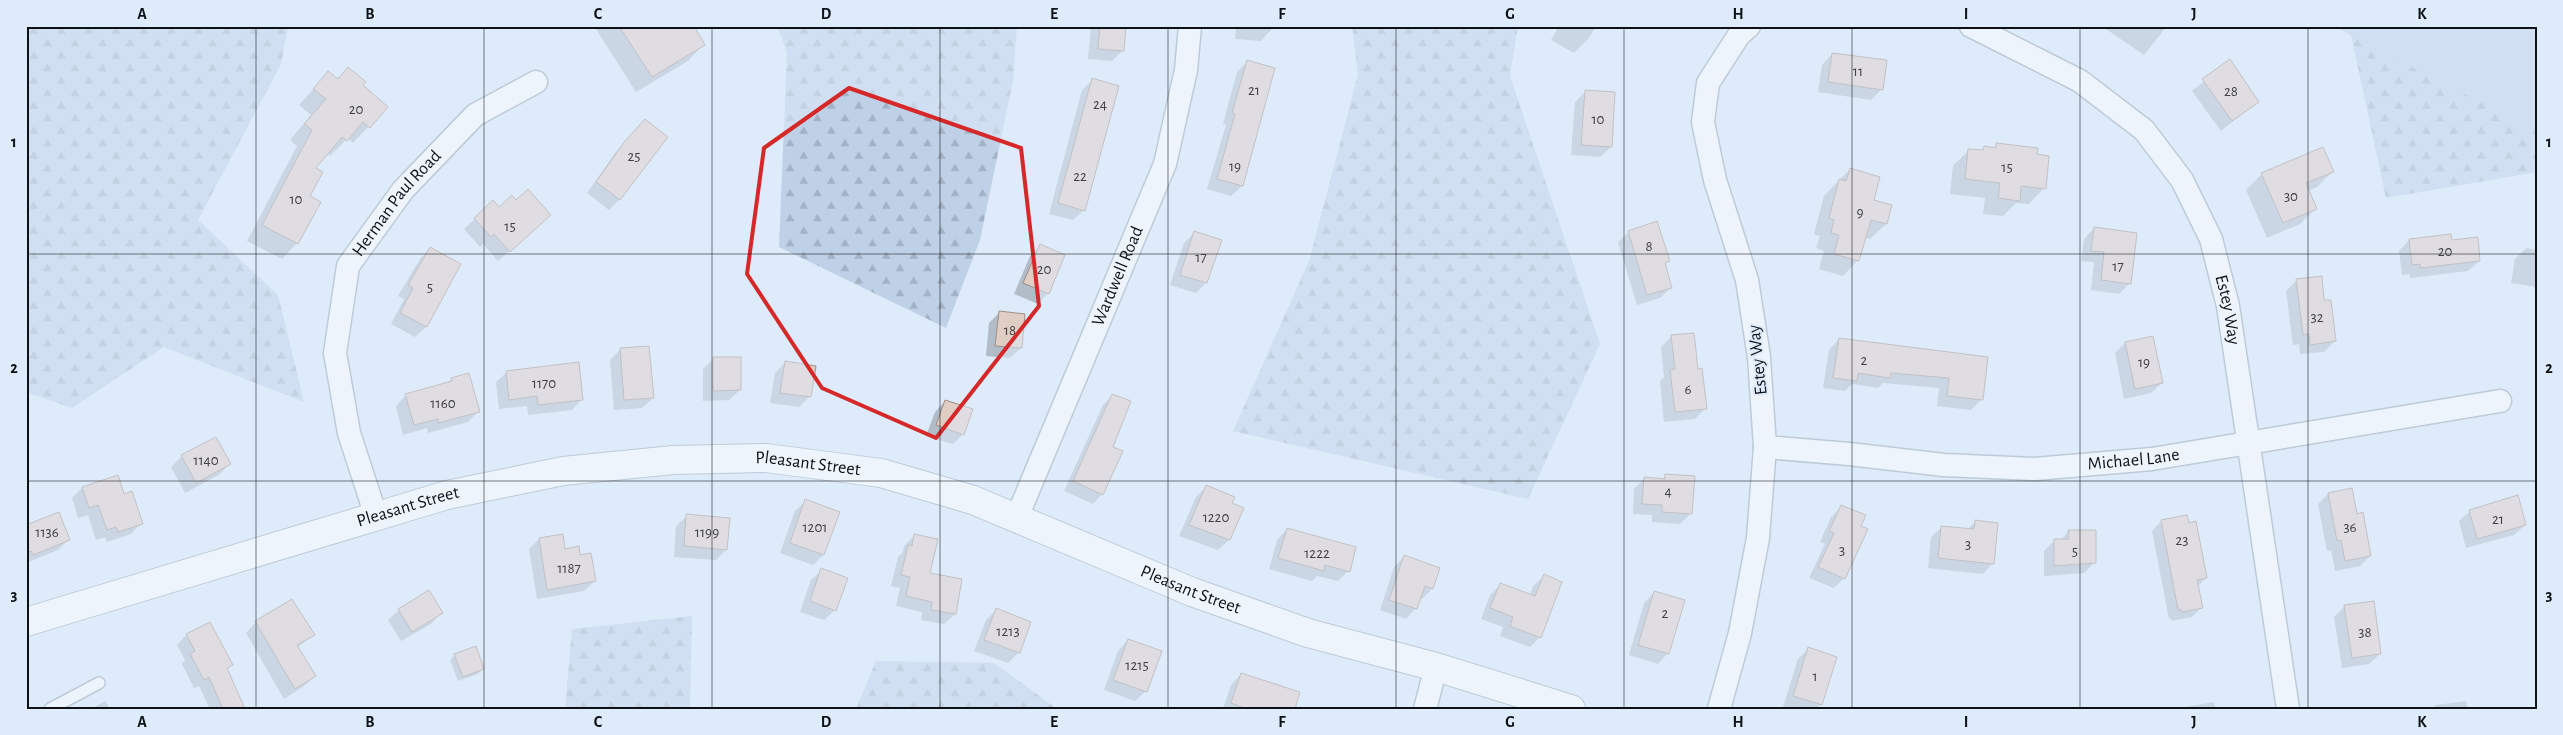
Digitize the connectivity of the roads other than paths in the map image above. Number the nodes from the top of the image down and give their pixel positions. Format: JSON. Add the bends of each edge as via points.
{"nodes":[{"id":1,"x":1190,"y":26,"type":"edge"},
{"id":2,"x":1749,"y":26,"type":"edge"},
{"id":3,"x":1971,"y":26,"type":"edge"},
{"id":4,"x":536,"y":82,"type":"dead end"},
{"id":5,"x":2500,"y":401,"type":"dead end"},
{"id":6,"x":2248,"y":441,"type":"junction"},
{"id":7,"x":1765,"y":447,"type":"junction"},
{"id":8,"x":376,"y":516,"type":"junction"},
{"id":9,"x":1017,"y":517,"type":"junction"},
{"id":10,"x":26,"y":622,"type":"edge"},
{"id":11,"x":1436,"y":667,"type":"junction"},
{"id":12,"x":99,"y":684,"type":"dead end"},
{"id":13,"x":50,"y":709,"type":"edge"},
{"id":14,"x":1424,"y":709,"type":"edge"},
{"id":15,"x":1571,"y":709,"type":"edge"},
{"id":16,"x":1718,"y":709,"type":"edge"},
{"id":17,"x":2288,"y":709,"type":"edge"}],
"edges":[{"from":1,"to":9,"type":"street","name":"Wardwell Road","via":[[1186,70],[1165,164]]},
{"from":2,"to":7,"type":"street","name":"Estey Way","via":[[1739,35],[1708,83],[1703,122],[1715,180],[1747,280],[1760,357]]},
{"from":3,"to":6,"type":"street","name":"Estey Way","via":[[2080,81],[2144,130],[2182,180],[2211,239],[2228,306]]},
{"from":4,"to":8,"type":"street","name":"Herman Paul Road","via":[[475,115],[403,190],[348,266],[335,353],[349,433]]},
{"from":5,"to":6,"type":"street","name":"Michael Lane"},
{"from":6,"to":7,"type":"street","name":"Michael Lane","via":[[2152,459],[2035,469],[1944,466]]},
{"from":6,"to":17,"type":"street","name":"Estey Way"},
{"from":7,"to":16,"type":"street","name":"Estey Way","via":[[1758,538],[1740,633]]},
{"from":8,"to":9,"type":"main road","name":"Pleasant Street","via":[[447,495],[563,471],[673,460],[766,458],[881,473],[973,500]]},
{"from":8,"to":10,"type":"main road","name":"Pleasant Street"},
{"from":9,"to":11,"type":"main road","name":"Pleasant Street","via":[[1201,595],[1308,633]]},
{"from":11,"to":14,"type":"street"},
{"from":11,"to":15,"type":"main road","name":"Pleasant Street"},
{"from":12,"to":13,"type":"lane"}]}
